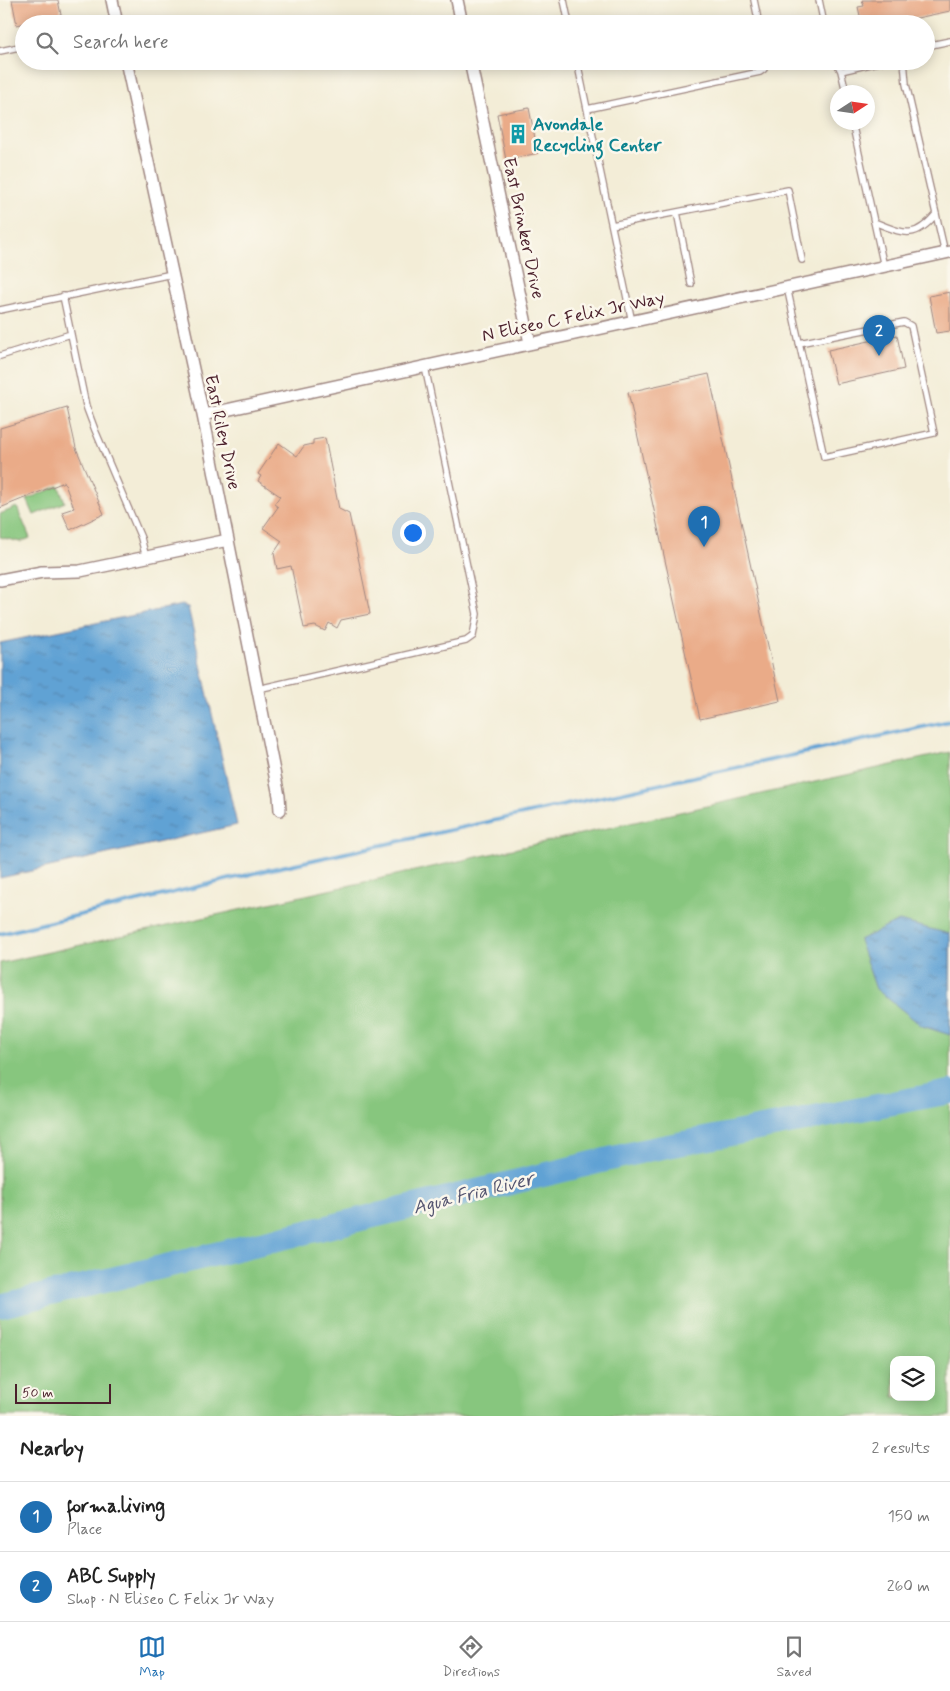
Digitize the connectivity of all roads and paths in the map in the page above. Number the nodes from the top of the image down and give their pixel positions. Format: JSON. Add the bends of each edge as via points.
{"nodes":[{"id":1,"x":112,"y":0,"type":"edge"},
{"id":2,"x":458,"y":0,"type":"edge"},
{"id":3,"x":566,"y":0,"type":"edge"},
{"id":4,"x":754,"y":0,"type":"edge"},
{"id":5,"x":819,"y":0,"type":"edge"},
{"id":6,"x":115,"y":15,"type":"edge"},
{"id":7,"x":460,"y":15,"type":"edge"},
{"id":8,"x":568,"y":15,"type":"edge"},
{"id":9,"x":757,"y":15,"type":"edge"},
{"id":10,"x":822,"y":15,"type":"edge"},
{"id":11,"x":950,"y":41,"type":"edge"},
{"id":12,"x":935,"y":44,"type":"edge"},
{"id":13,"x":15,"y":48,"type":"edge"},
{"id":14,"x":0,"y":51,"type":"edge"},
{"id":15,"x":128,"y":70,"type":"edge"},
{"id":16,"x":472,"y":70,"type":"edge"},
{"id":17,"x":579,"y":70,"type":"edge"},
{"id":18,"x":762,"y":70,"type":"edge"},
{"id":19,"x":845,"y":70,"type":"edge"},
{"id":20,"x":905,"y":70,"type":"edge"},
{"id":21,"x":841,"y":71,"type":"joint"},
{"id":22,"x":844,"y":85,"type":"edge"},
{"id":23,"x":587,"y":109,"type":"junction"},
{"id":24,"x":854,"y":130,"type":"edge"},
{"id":25,"x":678,"y":212,"type":"junction"},
{"id":26,"x":936,"y":214,"type":"junction"},
{"id":27,"x":874,"y":222,"type":"junction"},
{"id":28,"x":612,"y":225,"type":"junction"},
{"id":29,"x":948,"y":253,"type":"edge"},
{"id":30,"x":802,"y":260,"type":"dead end"},
{"id":31,"x":884,"y":267,"type":"junction"},
{"id":32,"x":172,"y":274,"type":"junction"},
{"id":33,"x":691,"y":284,"type":"dead end"},
{"id":34,"x":787,"y":287,"type":"junction"},
{"id":35,"x":63,"y":296,"type":"junction"},
{"id":36,"x":0,"y":310,"type":"edge"},
{"id":37,"x":632,"y":322,"type":"junction"},
{"id":38,"x":71,"y":334,"type":"junction"},
{"id":39,"x":530,"y":343,"type":"junction"},
{"id":40,"x":799,"y":343,"type":"junction"},
{"id":41,"x":0,"y":356,"type":"edge"},
{"id":42,"x":425,"y":367,"type":"junction"},
{"id":43,"x":203,"y":415,"type":"junction"},
{"id":44,"x":228,"y":540,"type":"junction"},
{"id":45,"x":146,"y":558,"type":"junction"},
{"id":46,"x":0,"y":580,"type":"edge"},
{"id":47,"x":258,"y":689,"type":"junction"},
{"id":48,"x":280,"y":810,"type":"dead end"}],
"edges":[{"from":1,"to":6,"type":"street"},
{"from":2,"to":7,"type":"street"},
{"from":3,"to":8,"type":"lane"},
{"from":4,"to":9,"type":"lane"},
{"from":5,"to":10,"type":"lane"},
{"from":11,"to":12,"type":"lane"},
{"from":13,"to":14,"type":"lane"},
{"from":15,"to":32,"type":"street","name":"East Riley Drive"},
{"from":16,"to":39,"type":"street","name":"East Brinker Drive"},
{"from":17,"to":23,"type":"lane"},
{"from":18,"to":23,"type":"lane"},
{"from":19,"to":21,"type":"lane"},
{"from":20,"to":26,"type":"lane"},
{"from":21,"to":22,"type":"lane"},
{"from":23,"to":28,"type":"lane"},
{"from":24,"to":27,"type":"lane"},
{"from":25,"to":28,"type":"lane"},
{"from":25,"to":30,"type":"lane","via":[[788,190]]},
{"from":25,"to":33,"type":"lane"},
{"from":26,"to":27,"type":"lane","via":[[926,226],[914,232],[900,232]]},
{"from":26,"to":29,"type":"lane"},
{"from":27,"to":31,"type":"lane"},
{"from":28,"to":37,"type":"lane"},
{"from":29,"to":31,"type":"street","name":"N Eliseo C Felix Jr Way"},
{"from":31,"to":34,"type":"street","name":"N Eliseo C Felix Jr Way"},
{"from":32,"to":35,"type":"lane"},
{"from":32,"to":43,"type":"street","name":"East Riley Drive"},
{"from":34,"to":37,"type":"street","name":"N Eliseo C Felix Jr Way"},
{"from":34,"to":40,"type":"lane"},
{"from":35,"to":36,"type":"lane"},
{"from":35,"to":38,"type":"lane"},
{"from":37,"to":39,"type":"street","name":"N Eliseo C Felix Jr Way"},
{"from":38,"to":41,"type":"lane"},
{"from":38,"to":45,"type":"lane","via":[[86,406]]},
{"from":39,"to":42,"type":"street","name":"N Eliseo C Felix Jr Way"},
{"from":40,"to":40,"type":"lane","via":[[824,457],[934,433],[911,326],[904,322]]},
{"from":42,"to":43,"type":"street","name":"N Eliseo C Felix Jr Way"},
{"from":42,"to":47,"type":"lane","via":[[477,614],[474,636],[466,642]]},
{"from":43,"to":44,"type":"street","name":"East Riley Drive"},
{"from":44,"to":45,"type":"street"},
{"from":44,"to":47,"type":"street","name":"East Riley Drive"},
{"from":45,"to":46,"type":"street","via":[[80,572],[42,572]]},
{"from":47,"to":48,"type":"street","name":"East Riley Drive"}]}
